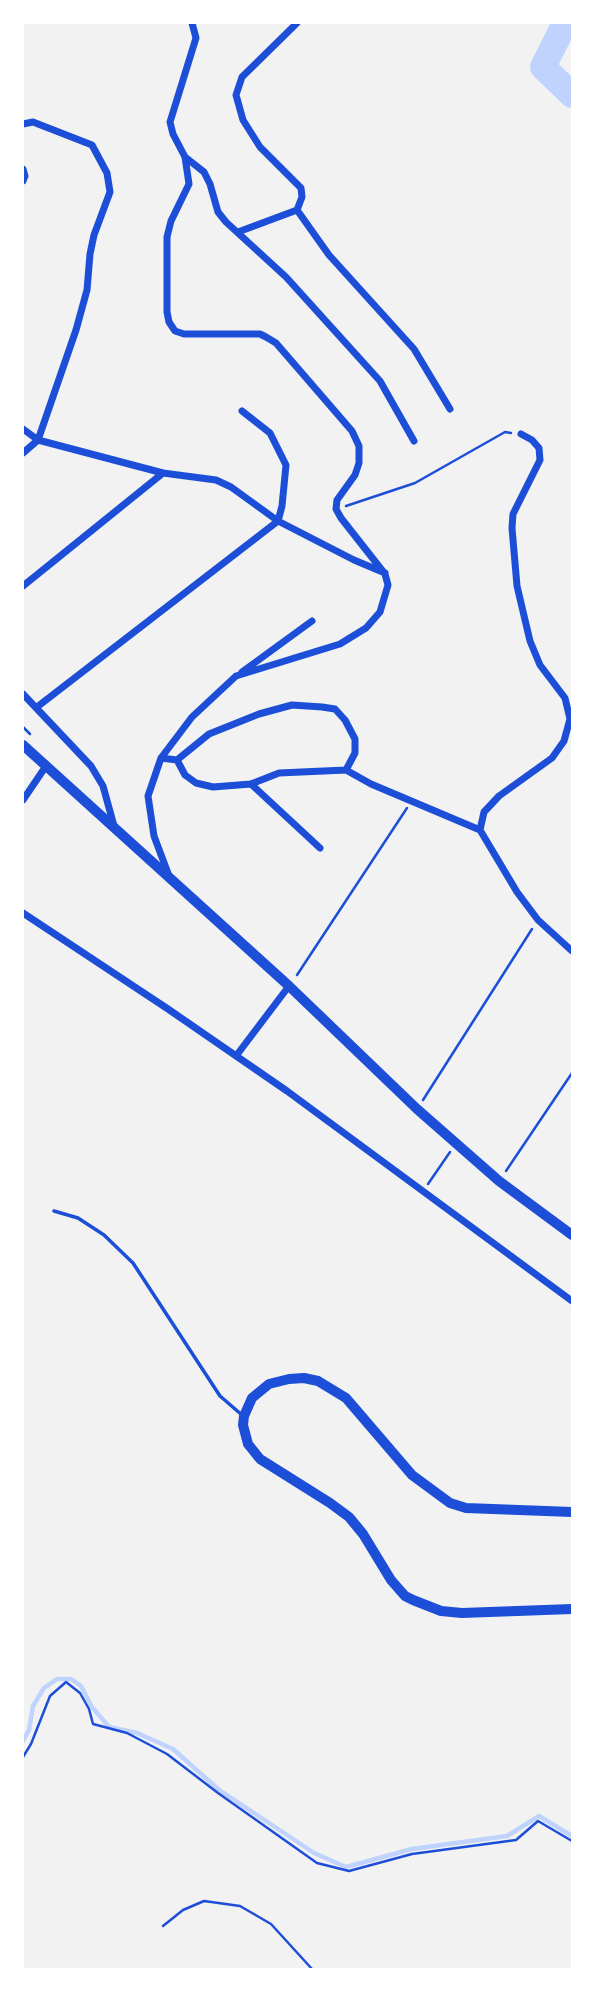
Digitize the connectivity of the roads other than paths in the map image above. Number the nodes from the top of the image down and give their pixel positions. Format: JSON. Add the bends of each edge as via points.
{"nodes":[{"id":1,"x":192,"y":23,"type":"edge"},
{"id":2,"x":297,"y":23,"type":"edge"},
{"id":3,"x":23,"y":124,"type":"edge"},
{"id":4,"x":185,"y":157,"type":"junction"},
{"id":5,"x":23,"y":169,"type":"edge"},
{"id":6,"x":23,"y":181,"type":"edge"},
{"id":7,"x":298,"y":210,"type":"junction"},
{"id":8,"x":238,"y":232,"type":"junction"},
{"id":9,"x":450,"y":409,"type":"dead end"},
{"id":10,"x":242,"y":411,"type":"dead end"},
{"id":11,"x":23,"y":429,"type":"edge"},
{"id":12,"x":521,"y":434,"type":"road end"},
{"id":13,"x":38,"y":440,"type":"junction"},
{"id":14,"x":414,"y":441,"type":"dead end"},
{"id":15,"x":23,"y":453,"type":"edge"},
{"id":16,"x":163,"y":473,"type":"junction"},
{"id":17,"x":278,"y":521,"type":"junction"},
{"id":18,"x":385,"y":573,"type":"junction"},
{"id":19,"x":23,"y":586,"type":"edge"},
{"id":20,"x":312,"y":621,"type":"dead end"},
{"id":21,"x":236,"y":676,"type":"junction"},
{"id":22,"x":23,"y":694,"type":"edge"},
{"id":23,"x":37,"y":707,"type":"junction"},
{"id":24,"x":23,"y":745,"type":"edge"},
{"id":25,"x":161,"y":758,"type":"junction"},
{"id":26,"x":177,"y":760,"type":"junction"},
{"id":27,"x":46,"y":766,"type":"junction"},
{"id":28,"x":346,"y":770,"type":"junction"},
{"id":29,"x":251,"y":783,"type":"junction"},
{"id":30,"x":23,"y":800,"type":"edge"},
{"id":31,"x":481,"y":830,"type":"junction"},
{"id":32,"x":115,"y":831,"type":"junction"},
{"id":33,"x":320,"y":848,"type":"dead end"},
{"id":34,"x":169,"y":877,"type":"junction"},
{"id":35,"x":23,"y":913,"type":"edge"},
{"id":36,"x":572,"y":951,"type":"edge"},
{"id":37,"x":289,"y":986,"type":"junction"},
{"id":38,"x":236,"y":1056,"type":"junction"},
{"id":39,"x":54,"y":1211,"type":"dead end"},
{"id":40,"x":572,"y":1235,"type":"edge"},
{"id":41,"x":572,"y":1301,"type":"edge"},
{"id":42,"x":244,"y":1416,"type":"junction"},
{"id":43,"x":572,"y":1513,"type":"edge"},
{"id":44,"x":572,"y":1609,"type":"edge"}],
"edges":[{"from":1,"to":4,"type":"street","via":[[196,38],[170,122]]},
{"from":2,"to":7,"type":"street","via":[[242,77],[236,95],[243,120],[260,147],[301,188]]},
{"from":3,"to":13,"type":"street","via":[[33,122],[92,145],[107,173],[110,192],[94,235],[88,290]]},
{"from":4,"to":8,"type":"street","via":[[204,172],[218,212]]},
{"from":4,"to":18,"type":"street","via":[[189,184],[167,237],[169,323],[184,334],[260,334],[276,343],[352,431],[359,446],[359,463],[337,499],[336,509]]},
{"from":5,"to":6,"type":"street"},
{"from":7,"to":8,"type":"street"},
{"from":7,"to":9,"type":"street","via":[[330,256],[414,349]]},
{"from":8,"to":14,"type":"street","via":[[286,276],[380,381]]},
{"from":10,"to":17,"type":"street","via":[[270,433],[286,465]]},
{"from":11,"to":13,"type":"street"},
{"from":12,"to":31,"type":"street","via":[[539,449],[540,460],[513,514],[517,586],[530,641],[540,665],[565,698],[570,719],[564,741],[552,758],[499,796],[484,812]]},
{"from":13,"to":15,"type":"street"},
{"from":13,"to":16,"type":"street"},
{"from":16,"to":17,"type":"street","via":[[216,480]]},
{"from":16,"to":19,"type":"street"},
{"from":17,"to":18,"type":"street"},
{"from":17,"to":23,"type":"street"},
{"from":18,"to":21,"type":"street","via":[[388,585],[380,612],[366,628],[340,644]]},
{"from":20,"to":21,"type":"street"},
{"from":21,"to":25,"type":"street","via":[[192,717]]},
{"from":22,"to":23,"type":"street"},
{"from":23,"to":32,"type":"street","via":[[91,766],[103,786]]},
{"from":24,"to":27,"type":"main road"},
{"from":25,"to":26,"type":"street"},
{"from":25,"to":34,"type":"street","via":[[148,796]]},
{"from":26,"to":28,"type":"street","via":[[209,734],[292,705],[335,709],[345,720],[355,739],[355,753]]},
{"from":26,"to":29,"type":"street","via":[[185,775],[197,783]]},
{"from":27,"to":30,"type":"street"},
{"from":27,"to":32,"type":"main road"},
{"from":28,"to":29,"type":"street","via":[[279,773]]},
{"from":28,"to":31,"type":"street"},
{"from":29,"to":33,"type":"street"},
{"from":31,"to":36,"type":"street","via":[[538,920]]},
{"from":32,"to":34,"type":"main road"},
{"from":34,"to":37,"type":"main road"},
{"from":35,"to":38,"type":"street"},
{"from":37,"to":38,"type":"street"},
{"from":37,"to":40,"type":"main road","via":[[456,1144]]},
{"from":38,"to":41,"type":"street"},
{"from":39,"to":42,"type":"lane","via":[[78,1218],[104,1235],[133,1264],[220,1396]]},
{"from":42,"to":43,"type":"main road","via":[[252,1398],[269,1384],[304,1378],[318,1381],[346,1398],[412,1475],[450,1503]]},
{"from":42,"to":44,"type":"main road","via":[[248,1444],[260,1459],[349,1517],[405,1596],[431,1608],[463,1614]]}]}
